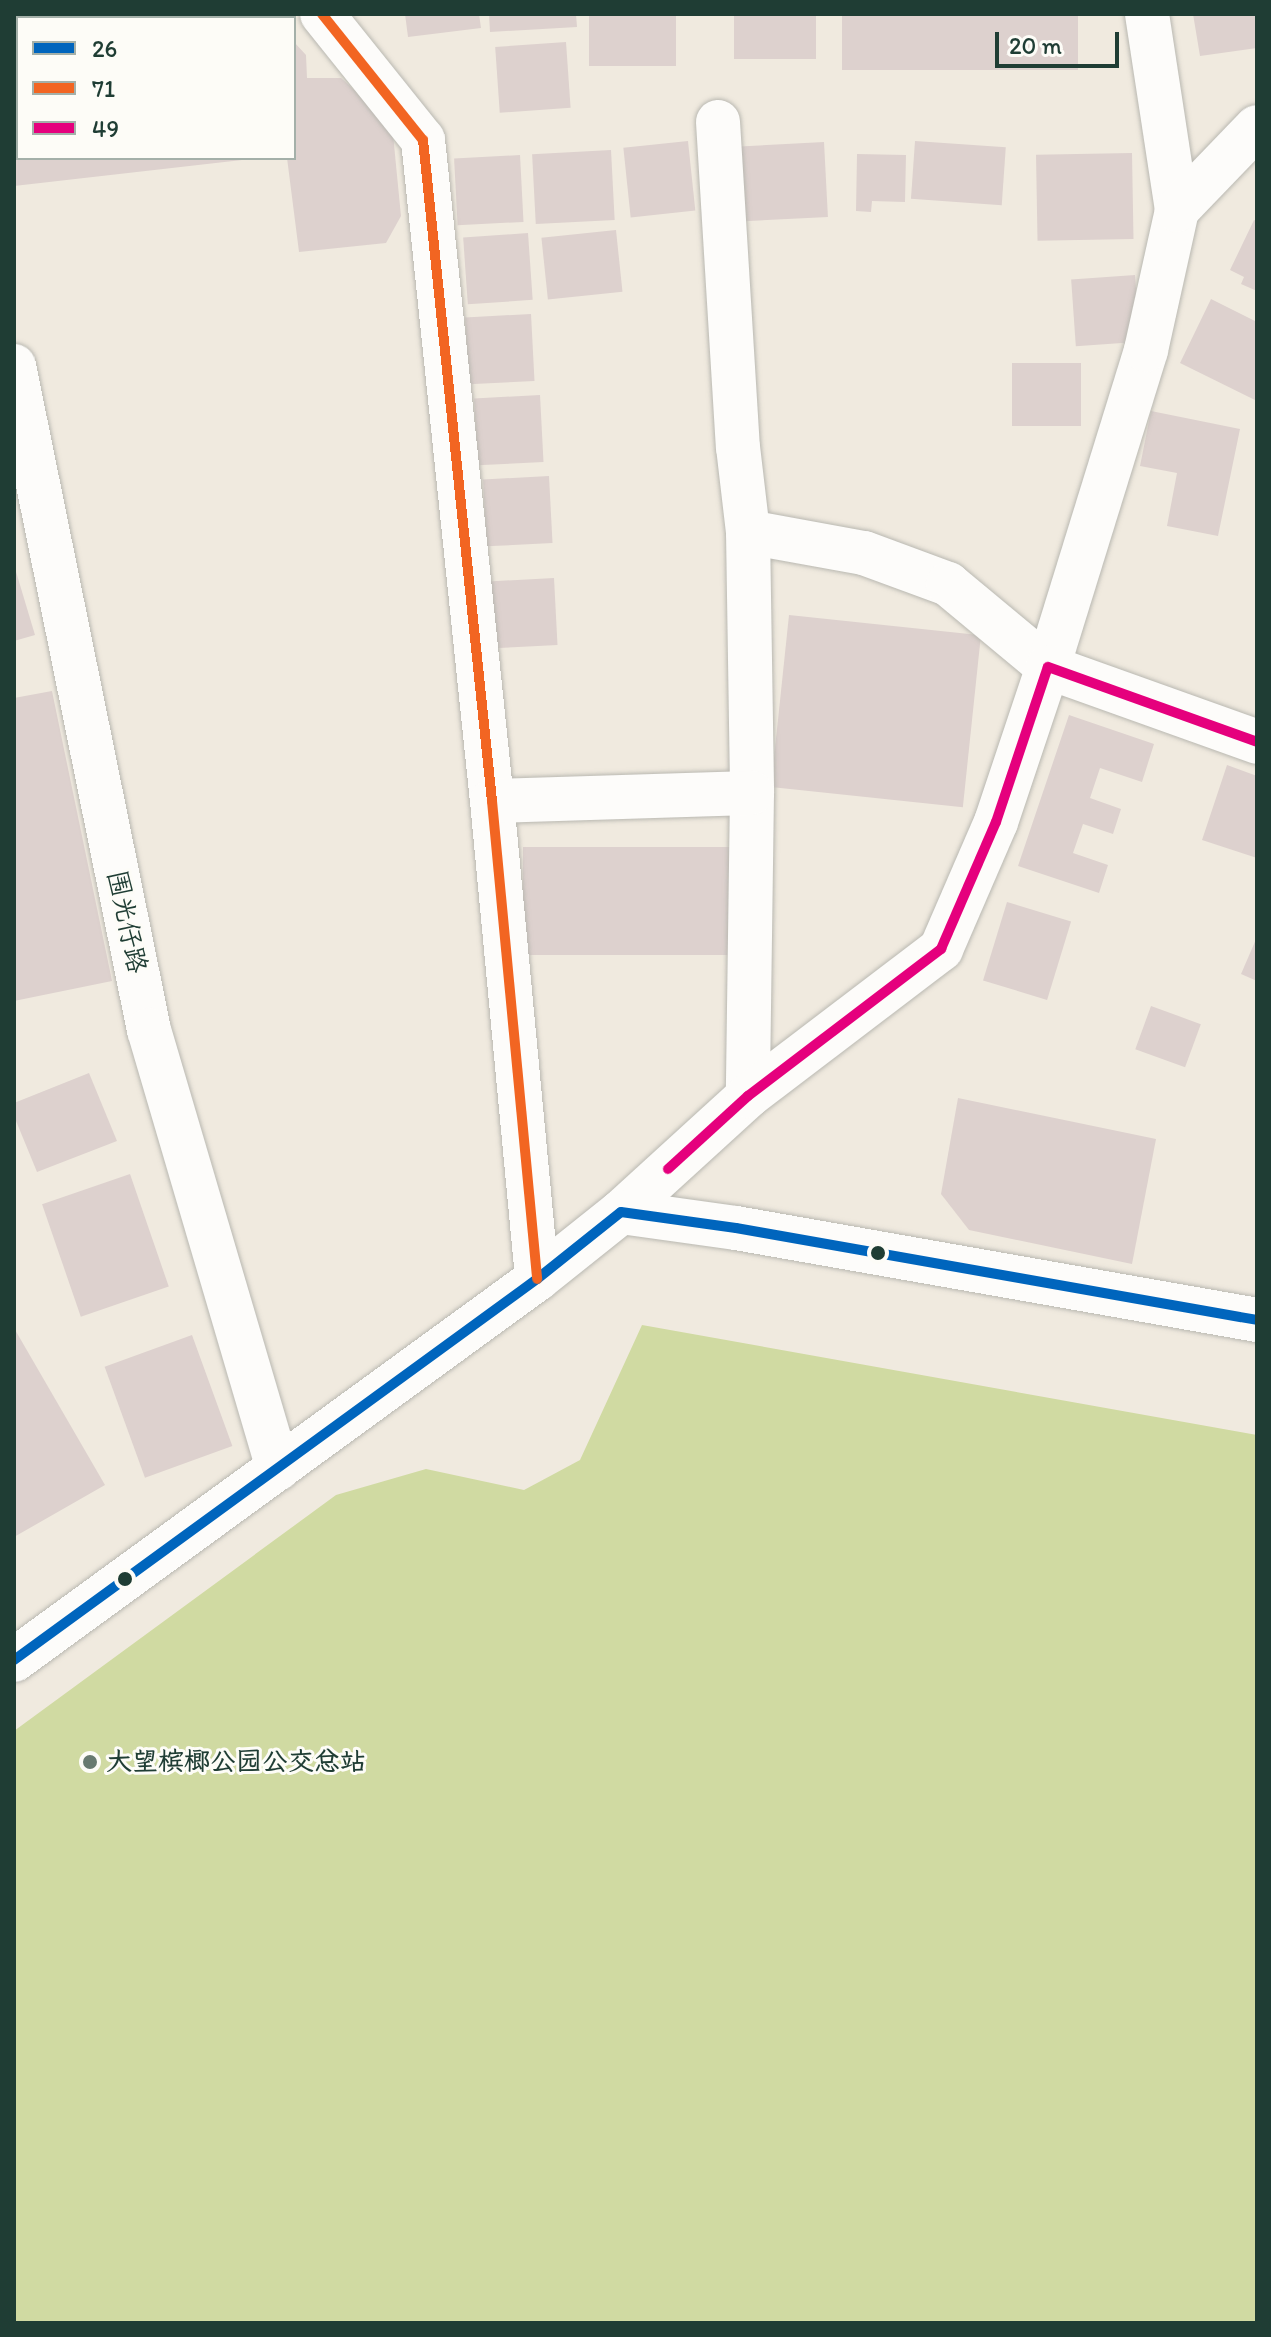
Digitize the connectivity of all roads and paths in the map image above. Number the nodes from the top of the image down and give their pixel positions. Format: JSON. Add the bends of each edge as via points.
{"nodes":[{"id":1,"x":322,"y":14,"type":"edge"},
{"id":2,"x":1147,"y":14,"type":"edge"},
{"id":3,"x":718,"y":122,"type":"dead end"},
{"id":4,"x":1257,"y":127,"type":"edge"},
{"id":5,"x":1177,"y":210,"type":"junction"},
{"id":6,"x":14,"y":366,"type":"edge"},
{"id":7,"x":748,"y":532,"type":"junction"},
{"id":8,"x":1048,"y":667,"type":"junction"},
{"id":9,"x":1257,"y":742,"type":"edge"},
{"id":10,"x":752,"y":793,"type":"junction"},
{"id":11,"x":492,"y":801,"type":"junction"},
{"id":12,"x":748,"y":1096,"type":"junction"},
{"id":13,"x":621,"y":1212,"type":"junction"},
{"id":14,"x":537,"y":1279,"type":"junction"},
{"id":15,"x":1257,"y":1320,"type":"edge"},
{"id":16,"x":278,"y":1468,"type":"junction"},
{"id":17,"x":14,"y":1660,"type":"edge"}],
"edges":[{"from":1,"to":11,"type":"street","via":[[423,140]]},
{"from":2,"to":5,"type":"street"},
{"from":3,"to":7,"type":"street"},
{"from":4,"to":5,"type":"street"},
{"from":5,"to":8,"type":"street","via":[[1146,350]]},
{"from":6,"to":16,"type":"street","name":"围光仔路","via":[[149,1030]]},
{"from":7,"to":8,"type":"street","via":[[864,553],[948,584]]},
{"from":7,"to":10,"type":"street"},
{"from":8,"to":9,"type":"street"},
{"from":8,"to":12,"type":"street","via":[[996,822],[941,949]]},
{"from":10,"to":11,"type":"street"},
{"from":10,"to":12,"type":"street"},
{"from":11,"to":14,"type":"street"},
{"from":12,"to":13,"type":"street"},
{"from":13,"to":14,"type":"street"},
{"from":13,"to":15,"type":"street"},
{"from":14,"to":16,"type":"street"},
{"from":16,"to":17,"type":"street"}]}
